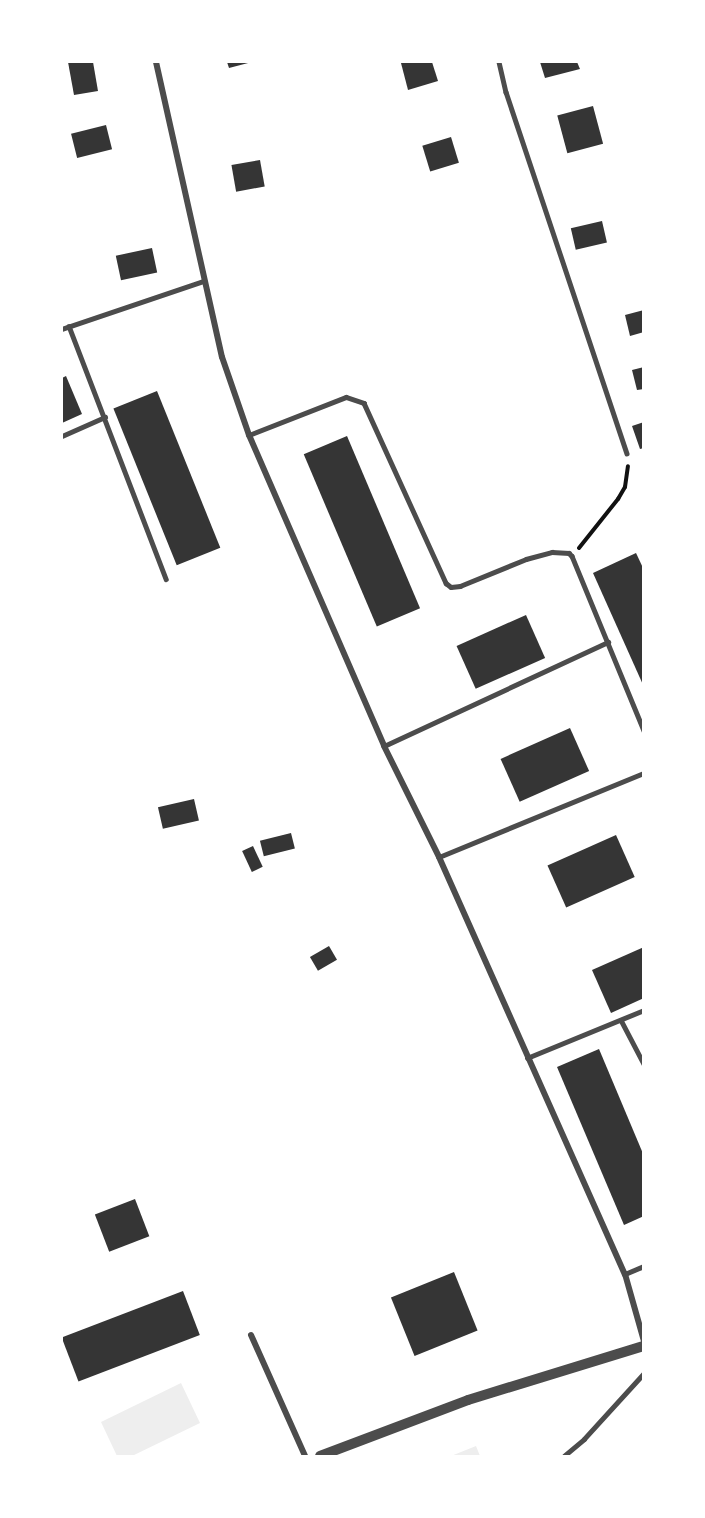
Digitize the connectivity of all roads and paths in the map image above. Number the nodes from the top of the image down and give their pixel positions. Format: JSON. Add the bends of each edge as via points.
{"nodes":[{"id":1,"x":156,"y":62,"type":"edge"},
{"id":2,"x":499,"y":62,"type":"edge"},
{"id":3,"x":204,"y":281,"type":"junction"},
{"id":4,"x":69,"y":326,"type":"junction"},
{"id":5,"x":62,"y":328,"type":"edge"},
{"id":6,"x":105,"y":417,"type":"junction"},
{"id":7,"x":249,"y":435,"type":"junction"},
{"id":8,"x":62,"y":436,"type":"edge"},
{"id":9,"x":627,"y":453,"type":"joint"},
{"id":10,"x":572,"y":556,"type":"junction"},
{"id":11,"x":166,"y":579,"type":"dead end"},
{"id":12,"x":608,"y":642,"type":"junction"},
{"id":13,"x":644,"y":731,"type":"edge"},
{"id":14,"x":384,"y":746,"type":"junction"},
{"id":15,"x":644,"y":772,"type":"edge"},
{"id":16,"x":439,"y":857,"type":"junction"},
{"id":17,"x":644,"y":1010,"type":"edge"},
{"id":18,"x":621,"y":1020,"type":"junction"},
{"id":19,"x":526,"y":1058,"type":"junction"},
{"id":20,"x":644,"y":1064,"type":"edge"},
{"id":21,"x":644,"y":1266,"type":"edge"},
{"id":22,"x":625,"y":1274,"type":"junction"},
{"id":23,"x":252,"y":1335,"type":"dead end"},
{"id":24,"x":644,"y":1341,"type":"edge"},
{"id":25,"x":644,"y":1346,"type":"edge"},
{"id":26,"x":644,"y":1373,"type":"edge"},
{"id":27,"x":305,"y":1456,"type":"edge"},
{"id":28,"x":320,"y":1456,"type":"edge"},
{"id":29,"x":564,"y":1456,"type":"edge"}],
"edges":[{"from":1,"to":3,"type":"street"},
{"from":2,"to":9,"type":"lane"},
{"from":3,"to":4,"type":"lane"},
{"from":3,"to":7,"type":"street","via":[[222,357]]},
{"from":4,"to":5,"type":"lane"},
{"from":4,"to":6,"type":"lane"},
{"from":6,"to":8,"type":"lane"},
{"from":6,"to":11,"type":"lane"},
{"from":7,"to":10,"type":"lane","via":[[346,397],[364,403],[451,587],[526,558],[564,552]]},
{"from":7,"to":14,"type":"street"},
{"from":9,"to":10,"type":"path","via":[[625,487]]},
{"from":10,"to":12,"type":"lane"},
{"from":12,"to":13,"type":"lane"},
{"from":12,"to":14,"type":"lane"},
{"from":14,"to":16,"type":"street"},
{"from":15,"to":16,"type":"lane"},
{"from":16,"to":19,"type":"street"},
{"from":17,"to":18,"type":"lane"},
{"from":18,"to":19,"type":"lane"},
{"from":18,"to":20,"type":"lane"},
{"from":19,"to":22,"type":"street"},
{"from":21,"to":22,"type":"lane"},
{"from":22,"to":24,"type":"street"},
{"from":23,"to":27,"type":"street"},
{"from":25,"to":28,"type":"street","via":[[468,1400]]},
{"from":26,"to":29,"type":"lane"}]}
